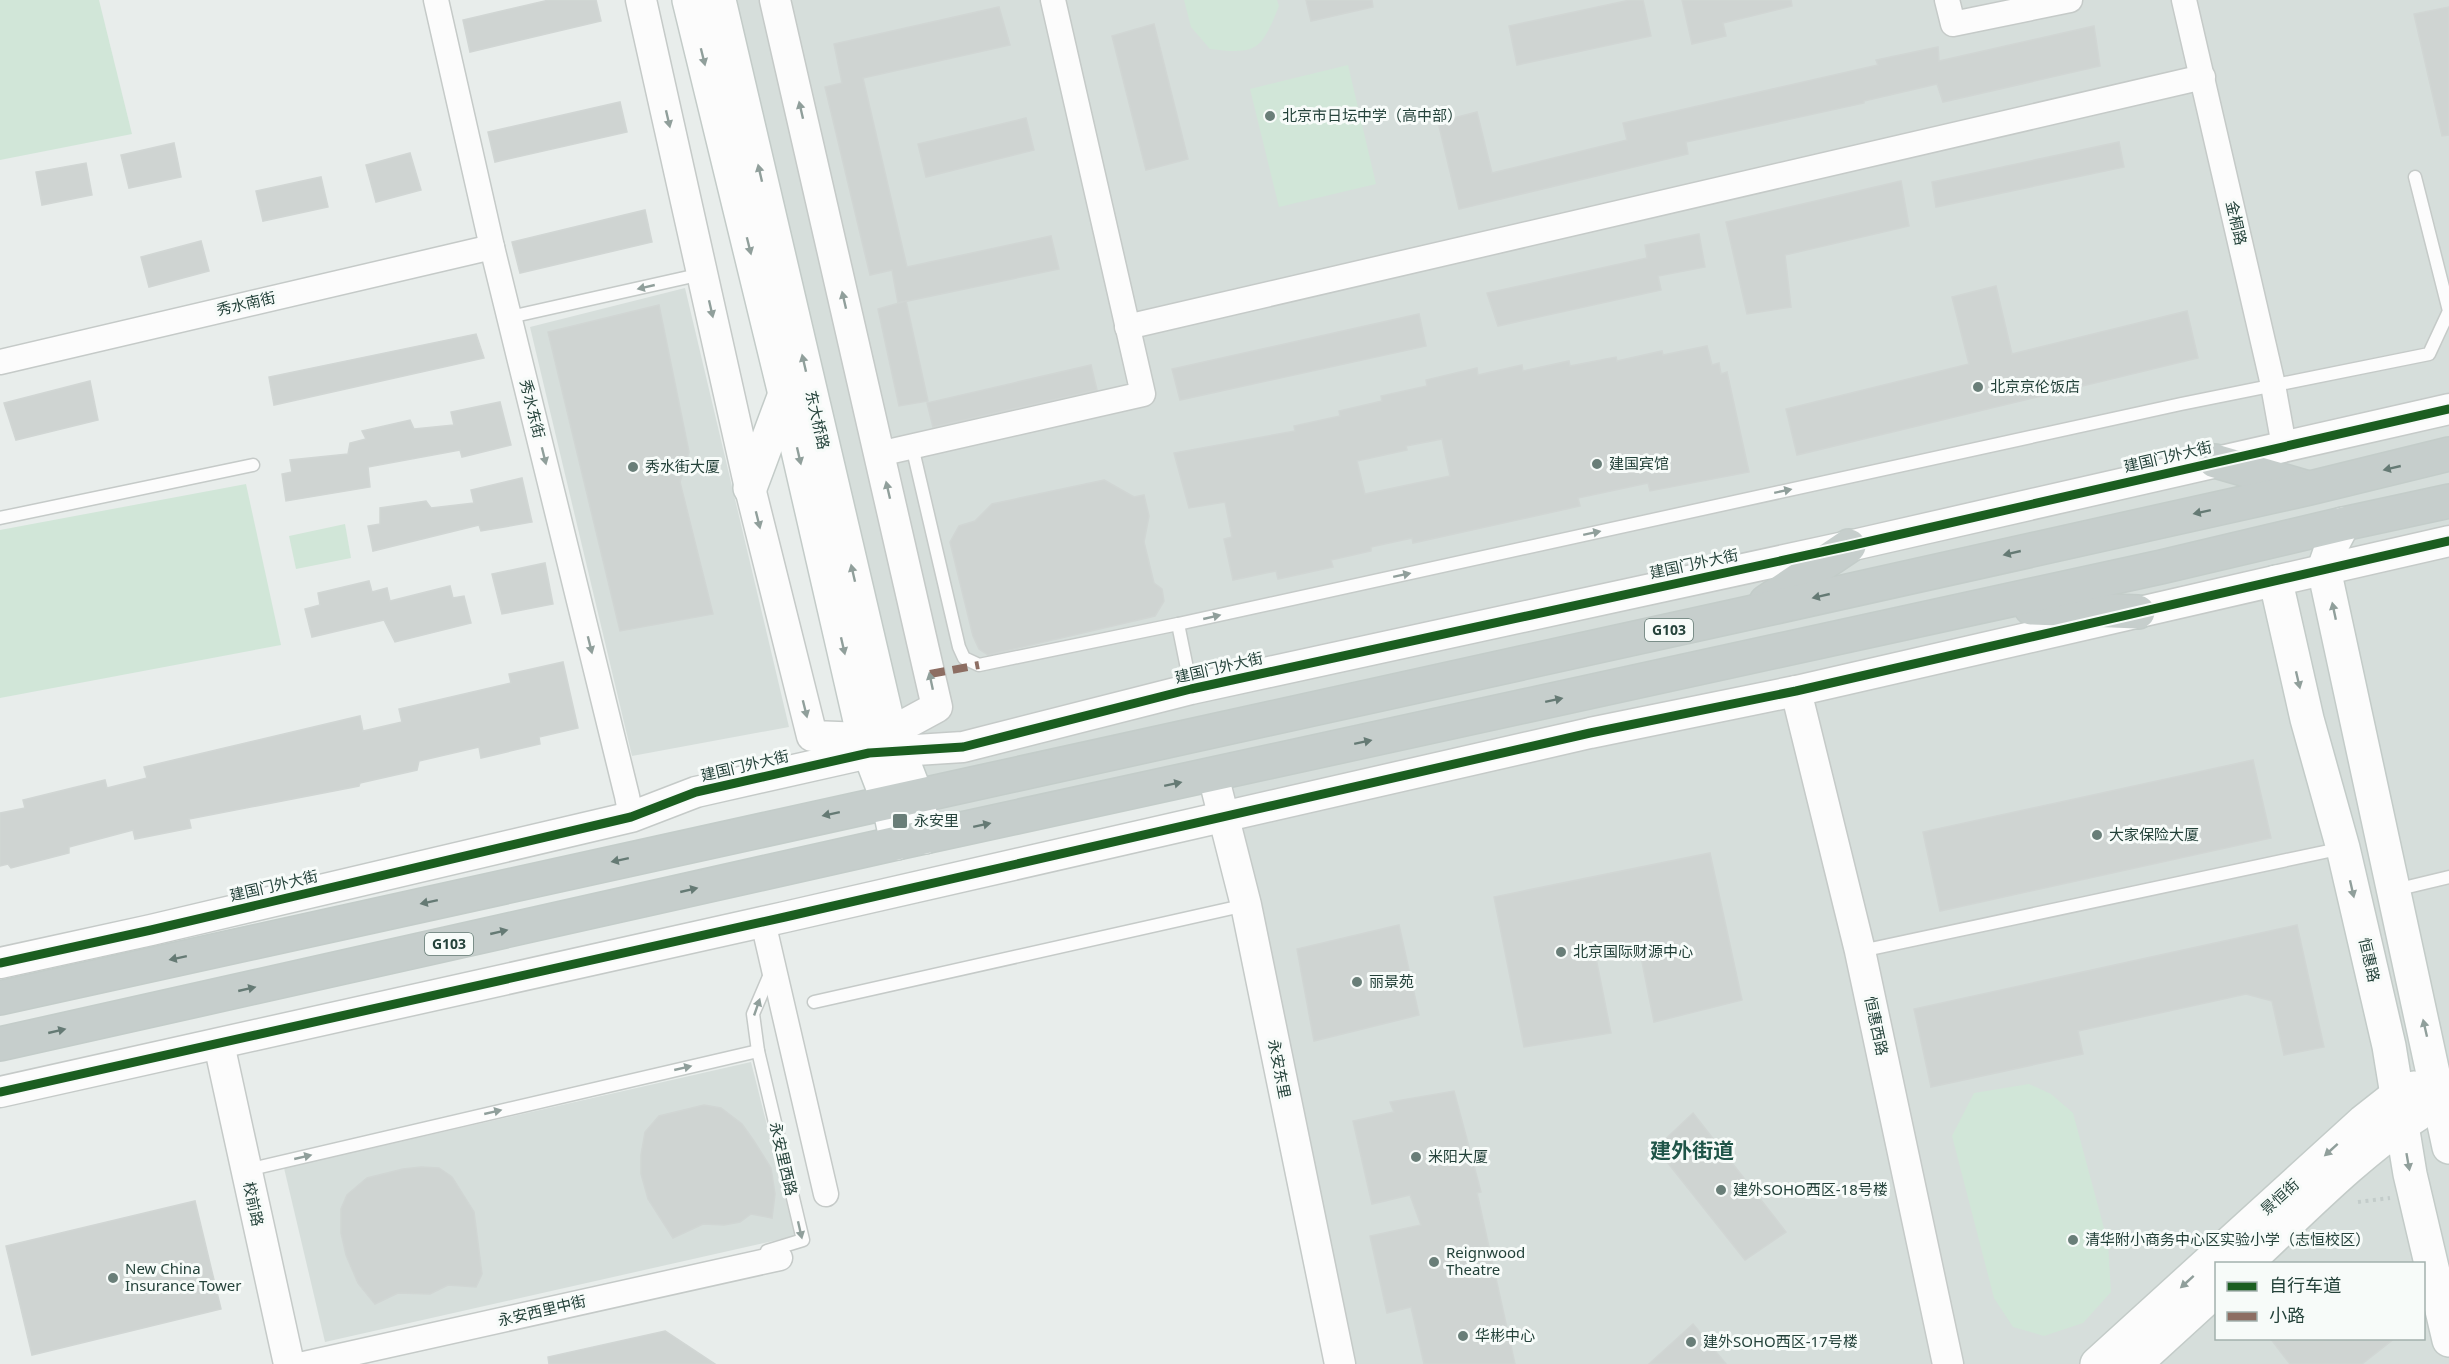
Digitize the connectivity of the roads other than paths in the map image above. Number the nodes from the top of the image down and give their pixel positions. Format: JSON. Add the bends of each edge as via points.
{"nodes":[{"id":1,"x":436,"y":0,"type":"edge"},
{"id":2,"x":641,"y":0,"type":"edge"},
{"id":3,"x":689,"y":0,"type":"edge"},
{"id":4,"x":719,"y":0,"type":"edge"},
{"id":5,"x":776,"y":0,"type":"edge"},
{"id":6,"x":1053,"y":0,"type":"edge"},
{"id":7,"x":1947,"y":0,"type":"edge"},
{"id":8,"x":2070,"y":0,"type":"edge"},
{"id":9,"x":2184,"y":0,"type":"edge"},
{"id":10,"x":2203,"y":77,"type":"junction"},
{"id":11,"x":2415,"y":177,"type":"dead end"},
{"id":12,"x":492,"y":247,"type":"junction"},
{"id":13,"x":703,"y":274,"type":"junction"},
{"id":14,"x":510,"y":317,"type":"junction"},
{"id":15,"x":1127,"y":327,"type":"junction"},
{"id":16,"x":0,"y":362,"type":"edge"},
{"id":17,"x":2273,"y":385,"type":"junction"},
{"id":18,"x":785,"y":394,"type":"junction"},
{"id":19,"x":2449,"y":409,"type":"edge"},
{"id":20,"x":912,"y":446,"type":"junction"},
{"id":21,"x":2284,"y":446,"type":"junction"},
{"id":22,"x":879,"y":454,"type":"junction"},
{"id":23,"x":2449,"y":454,"type":"edge"},
{"id":24,"x":2215,"y":461,"type":"junction"},
{"id":25,"x":253,"y":465,"type":"dead end"},
{"id":26,"x":750,"y":488,"type":"junction"},
{"id":27,"x":2310,"y":488,"type":"junction"},
{"id":28,"x":2449,"y":501,"type":"edge"},
{"id":29,"x":0,"y":518,"type":"edge"},
{"id":30,"x":2343,"y":524,"type":"junction"},
{"id":31,"x":2449,"y":541,"type":"edge"},
{"id":32,"x":1849,"y":546,"type":"junction"},
{"id":33,"x":2324,"y":569,"type":"junction"},
{"id":34,"x":2276,"y":582,"type":"junction"},
{"id":35,"x":1985,"y":606,"type":"junction"},
{"id":36,"x":1753,"y":612,"type":"junction"},
{"id":37,"x":2138,"y":612,"type":"junction"},
{"id":38,"x":1178,"y":624,"type":"junction"},
{"id":39,"x":2289,"y":643,"type":"junction"},
{"id":40,"x":1191,"y":689,"type":"junction"},
{"id":41,"x":1796,"y":691,"type":"junction"},
{"id":42,"x":881,"y":743,"type":"junction"},
{"id":43,"x":1213,"y":775,"type":"junction"},
{"id":44,"x":902,"y":798,"type":"junction"},
{"id":45,"x":1224,"y":816,"type":"junction"},
{"id":46,"x":631,"y":817,"type":"junction"},
{"id":47,"x":2379,"y":819,"type":"junction"},
{"id":48,"x":911,"y":840,"type":"junction"},
{"id":49,"x":2343,"y":848,"type":"junction"},
{"id":50,"x":2449,"y":877,"type":"edge"},
{"id":51,"x":2394,"y":890,"type":"junction"},
{"id":52,"x":1246,"y":905,"type":"junction"},
{"id":53,"x":763,"y":922,"type":"junction"},
{"id":54,"x":151,"y":930,"type":"junction"},
{"id":55,"x":1860,"y":951,"type":"junction"},
{"id":56,"x":0,"y":963,"type":"edge"},
{"id":57,"x":774,"y":965,"type":"junction"},
{"id":58,"x":46,"y":987,"type":"junction"},
{"id":59,"x":0,"y":998,"type":"edge"},
{"id":60,"x":814,"y":1002,"type":"dead end"},
{"id":61,"x":0,"y":1044,"type":"edge"},
{"id":62,"x":219,"y":1044,"type":"junction"},
{"id":63,"x":758,"y":1051,"type":"junction"},
{"id":64,"x":2443,"y":1087,"type":"edge"},
{"id":65,"x":0,"y":1092,"type":"edge"},
{"id":66,"x":2399,"y":1110,"type":"junction"},
{"id":67,"x":2449,"y":1147,"type":"edge"},
{"id":68,"x":246,"y":1170,"type":"junction"},
{"id":69,"x":826,"y":1194,"type":"dead end"},
{"id":70,"x":780,"y":1258,"type":"dead end"},
{"id":71,"x":2246,"y":1262,"type":"edge"},
{"id":72,"x":692,"y":1278,"type":"junction"},
{"id":73,"x":2215,"y":1292,"type":"edge"},
{"id":74,"x":2449,"y":1341,"type":"edge"},
{"id":75,"x":2139,"y":1363,"type":"edge"},
{"id":76,"x":289,"y":1364,"type":"edge"},
{"id":77,"x":304,"y":1364,"type":"edge"},
{"id":78,"x":1340,"y":1364,"type":"edge"},
{"id":79,"x":1948,"y":1364,"type":"edge"},
{"id":80,"x":2097,"y":1364,"type":"edge"}],
"edges":[{"from":1,"to":12,"type":"street","name":"秀水东街"},
{"from":2,"to":13,"type":"street","one_way":true},
{"from":3,"to":18,"type":"main road","name":"东大桥路","one_way":true},
{"from":42,"to":4,"type":"main road","name":"东大桥路","one_way":true},
{"from":22,"to":5,"type":"street","one_way":true},
{"from":6,"to":15,"type":"street"},
{"from":7,"to":8,"type":"street","via":[[1953,24]]},
{"from":9,"to":10,"type":"street","name":"金桐路"},
{"from":10,"to":15,"type":"street"},
{"from":10,"to":17,"type":"street","name":"金桐路"},
{"from":11,"to":17,"type":"lane","via":[[2449,311],[2430,354]]},
{"from":12,"to":14,"type":"street","name":"秀水东街"},
{"from":12,"to":16,"type":"street","name":"秀水南街"},
{"from":13,"to":14,"type":"lane","one_way":true},
{"from":13,"to":26,"type":"street","one_way":true},
{"from":14,"to":46,"type":"street","name":"秀水东街","one_way":true},
{"from":15,"to":20,"type":"street","via":[[1143,394]]},
{"from":17,"to":21,"type":"street","name":"金桐路"},
{"from":38,"to":17,"type":"lane","one_way":true},
{"from":18,"to":26,"type":"main road"},
{"from":18,"to":42,"type":"main road","name":"东大桥路","one_way":true},
{"from":19,"to":21,"type":"street","name":"建国门外大街"},
{"from":20,"to":22,"type":"street"},
{"from":20,"to":38,"type":"lane","via":[[958,647],[964,658],[979,665]]},
{"from":21,"to":24,"type":"street","name":"建国门外大街"},
{"from":42,"to":22,"type":"street","one_way":true,"via":[[937,707]]},
{"from":23,"to":27,"type":"highway","number":"G103","one_way":true},
{"from":24,"to":27,"type":"highway"},
{"from":24,"to":32,"type":"street","name":"建国门外大街"},
{"from":25,"to":29,"type":"lane"},
{"from":26,"to":42,"type":"street","one_way":true,"via":[[812,736]]},
{"from":27,"to":36,"type":"highway","number":"G103","one_way":true},
{"from":28,"to":30,"type":"highway","number":"G103"},
{"from":30,"to":33,"type":"main road"},
{"from":30,"to":35,"type":"highway","number":"G103"},
{"from":31,"to":33,"type":"street"},
{"from":32,"to":36,"type":"highway"},
{"from":32,"to":40,"type":"street","name":"建国门外大街"},
{"from":33,"to":34,"type":"street"},
{"from":47,"to":33,"type":"main road","one_way":true},
{"from":34,"to":37,"type":"street"},
{"from":34,"to":39,"type":"main road","name":"恒惠路"},
{"from":35,"to":37,"type":"highway"},
{"from":43,"to":35,"type":"highway","number":"G103","one_way":true},
{"from":36,"to":44,"type":"highway","number":"G103"},
{"from":37,"to":41,"type":"street"},
{"from":38,"to":40,"type":"lane"},
{"from":39,"to":47,"type":"main road","via":[[2318,637],[2333,649],[2350,724]]},
{"from":39,"to":49,"type":"main road","name":"恒惠路","one_way":true},
{"from":40,"to":42,"type":"street","name":"建国门外大街","via":[[963,747]]},
{"from":41,"to":45,"type":"street"},
{"from":41,"to":55,"type":"street","name":"恒惠西路"},
{"from":42,"to":44,"type":"main road","name":"东大桥路"},
{"from":42,"to":46,"type":"street","name":"建国门外大街","via":[[696,792]]},
{"from":43,"to":45,"type":"street","name":"永安东里"},
{"from":48,"to":43,"type":"highway","number":"G103","one_way":true},
{"from":44,"to":48,"type":"main road","name":"东大桥路"},
{"from":44,"to":58,"type":"highway","number":"G103","one_way":true},
{"from":45,"to":52,"type":"street","name":"永安东里"},
{"from":45,"to":53,"type":"street"},
{"from":46,"to":54,"type":"street","name":"建国门外大街"},
{"from":47,"to":51,"type":"main road"},
{"from":61,"to":48,"type":"highway","number":"G103","one_way":true},
{"from":49,"to":55,"type":"lane"},
{"from":49,"to":66,"type":"main road","name":"恒惠路","one_way":true,"via":[[2389,1046]]},
{"from":50,"to":51,"type":"lane"},
{"from":64,"to":51,"type":"main road","one_way":true},
{"from":52,"to":60,"type":"lane"},
{"from":52,"to":78,"type":"street","name":"永安东里"},
{"from":53,"to":57,"type":"street"},
{"from":53,"to":62,"type":"street"},
{"from":54,"to":56,"type":"street","name":"建国门外大街"},
{"from":54,"to":58,"type":"street"},
{"from":55,"to":79,"type":"street","name":"恒惠西路"},
{"from":63,"to":57,"type":"lane","name":"永安里西路","one_way":true,"via":[[753,1014]]},
{"from":57,"to":69,"type":"street"},
{"from":58,"to":59,"type":"highway","number":"G103"},
{"from":62,"to":65,"type":"street"},
{"from":62,"to":68,"type":"street","name":"校前路"},
{"from":68,"to":63,"type":"lane","one_way":true},
{"from":63,"to":72,"type":"lane","name":"永安里西路","one_way":true,"via":[[803,1240]]},
{"from":64,"to":66,"type":"main road","name":"景恒街"},
{"from":64,"to":67,"type":"main road"},
{"from":66,"to":71,"type":"main road","name":"景恒街","via":[[2358,1161]]},
{"from":66,"to":74,"type":"main road","name":"恒惠路","one_way":true},
{"from":66,"to":80,"type":"main road","name":"景恒街","one_way":true,"via":[[2363,1122]]},
{"from":68,"to":76,"type":"street","name":"校前路"},
{"from":70,"to":72,"type":"street","name":"永安西里中街"},
{"from":72,"to":77,"type":"street","name":"永安西里中街"},
{"from":73,"to":75,"type":"main road"}]}
